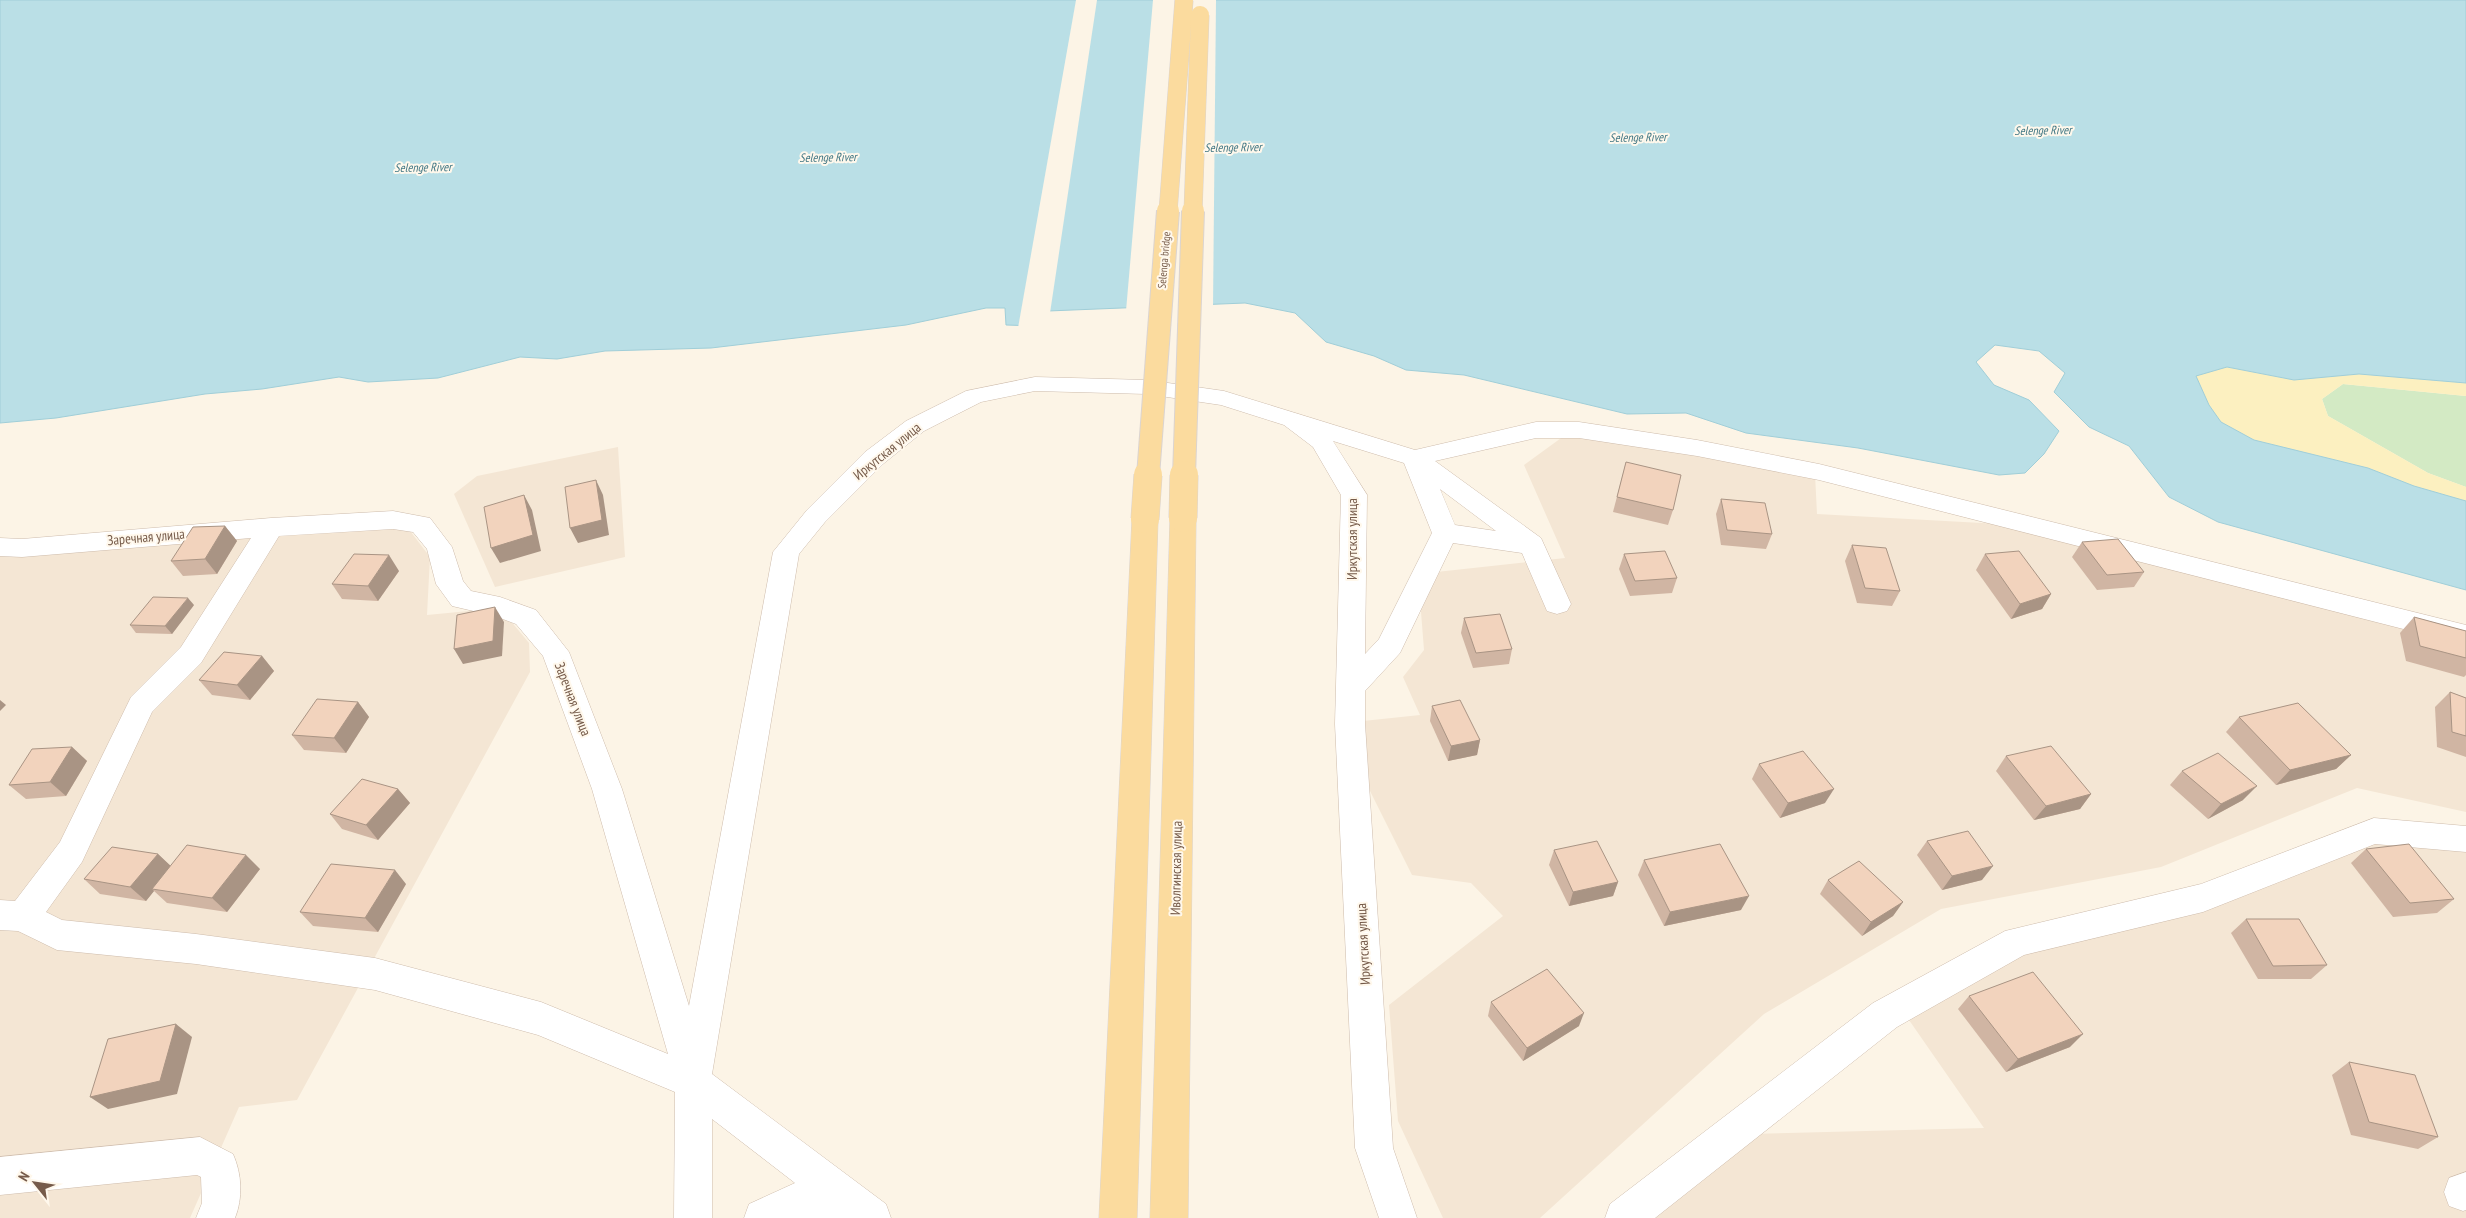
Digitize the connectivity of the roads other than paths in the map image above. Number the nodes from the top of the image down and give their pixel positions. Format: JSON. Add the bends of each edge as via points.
{"nodes":[{"id":1,"x":1184,"y":0,"type":"edge"},
{"id":2,"x":1200,"y":0,"type":"edge"},
{"id":3,"x":1292,"y":420,"type":"junction"},
{"id":4,"x":1414,"y":458,"type":"junction"},
{"id":5,"x":1183,"y":518,"type":"joint"},
{"id":6,"x":271,"y":527,"type":"junction"},
{"id":7,"x":1445,"y":532,"type":"junction"},
{"id":8,"x":1532,"y":545,"type":"junction"},
{"id":9,"x":0,"y":547,"type":"edge"},
{"id":10,"x":1557,"y":604,"type":"dead end"},
{"id":11,"x":2466,"y":635,"type":"edge"},
{"id":12,"x":1351,"y":687,"type":"junction"},
{"id":13,"x":2466,"y":839,"type":"edge"},
{"id":14,"x":11,"y":916,"type":"edge"},
{"id":15,"x":693,"y":1082,"type":"junction"},
{"id":16,"x":0,"y":1176,"type":"edge"},
{"id":17,"x":215,"y":1218,"type":"edge"},
{"id":18,"x":693,"y":1218,"type":"edge"},
{"id":19,"x":763,"y":1218,"type":"edge"},
{"id":20,"x":858,"y":1218,"type":"edge"},
{"id":21,"x":872,"y":1218,"type":"edge"},
{"id":22,"x":1118,"y":1218,"type":"edge"},
{"id":23,"x":1170,"y":1218,"type":"edge"},
{"id":24,"x":1398,"y":1218,"type":"edge"},
{"id":25,"x":1624,"y":1218,"type":"edge"}],
"edges":[{"from":1,"to":22,"type":"main road","name":"Selenga bridge","bridge":true,"via":[[1145,519]]},
{"from":2,"to":5,"type":"main road","name":"Selenga bridge","bridge":true},
{"from":3,"to":4,"type":"street"},
{"from":3,"to":12,"type":"street","name":"Иркутская улица","via":[[1322,442],[1354,496]]},
{"from":3,"to":15,"type":"street","name":"Иркутская улица","via":[[1224,398],[1147,387],[1035,384],[974,396],[915,426],[874,458],[816,516],[786,552]]},
{"from":4,"to":7,"type":"street"},
{"from":4,"to":8,"type":"street"},
{"from":4,"to":11,"type":"street","via":[[1536,430],[1579,430],[1697,448],[1819,472]]},
{"from":5,"to":23,"type":"main road","name":"Иволгинская улица"},
{"from":6,"to":9,"type":"street","name":"Заречная улица","via":[[22,548]]},
{"from":6,"to":14,"type":"street","via":[[191,655],[141,705],[71,852]]},
{"from":6,"to":15,"type":"street","name":"Заречная улица","via":[[393,520],[421,524],[439,546],[450,584],[462,599],[500,606],[526,617],[555,652],[607,789]]},
{"from":7,"to":8,"type":"street"},
{"from":7,"to":12,"type":"street","via":[[1390,646]]},
{"from":8,"to":10,"type":"street"},
{"from":12,"to":24,"type":"street","name":"Иркутская улица","via":[[1350,724],[1374,1148]]},
{"from":13,"to":25,"type":"street","via":[[2374,830],[2203,898],[2017,942],[1885,1015]]},
{"from":14,"to":15,"type":"street","via":[[56,935],[196,949],[375,974],[541,1018]]},
{"from":15,"to":18,"type":"street"},
{"from":15,"to":21,"type":"street"},
{"from":16,"to":17,"type":"street","via":[[200,1156],[220,1167],[221,1205]]},
{"from":19,"to":20,"type":"street","via":[[802,1199]]}]}
